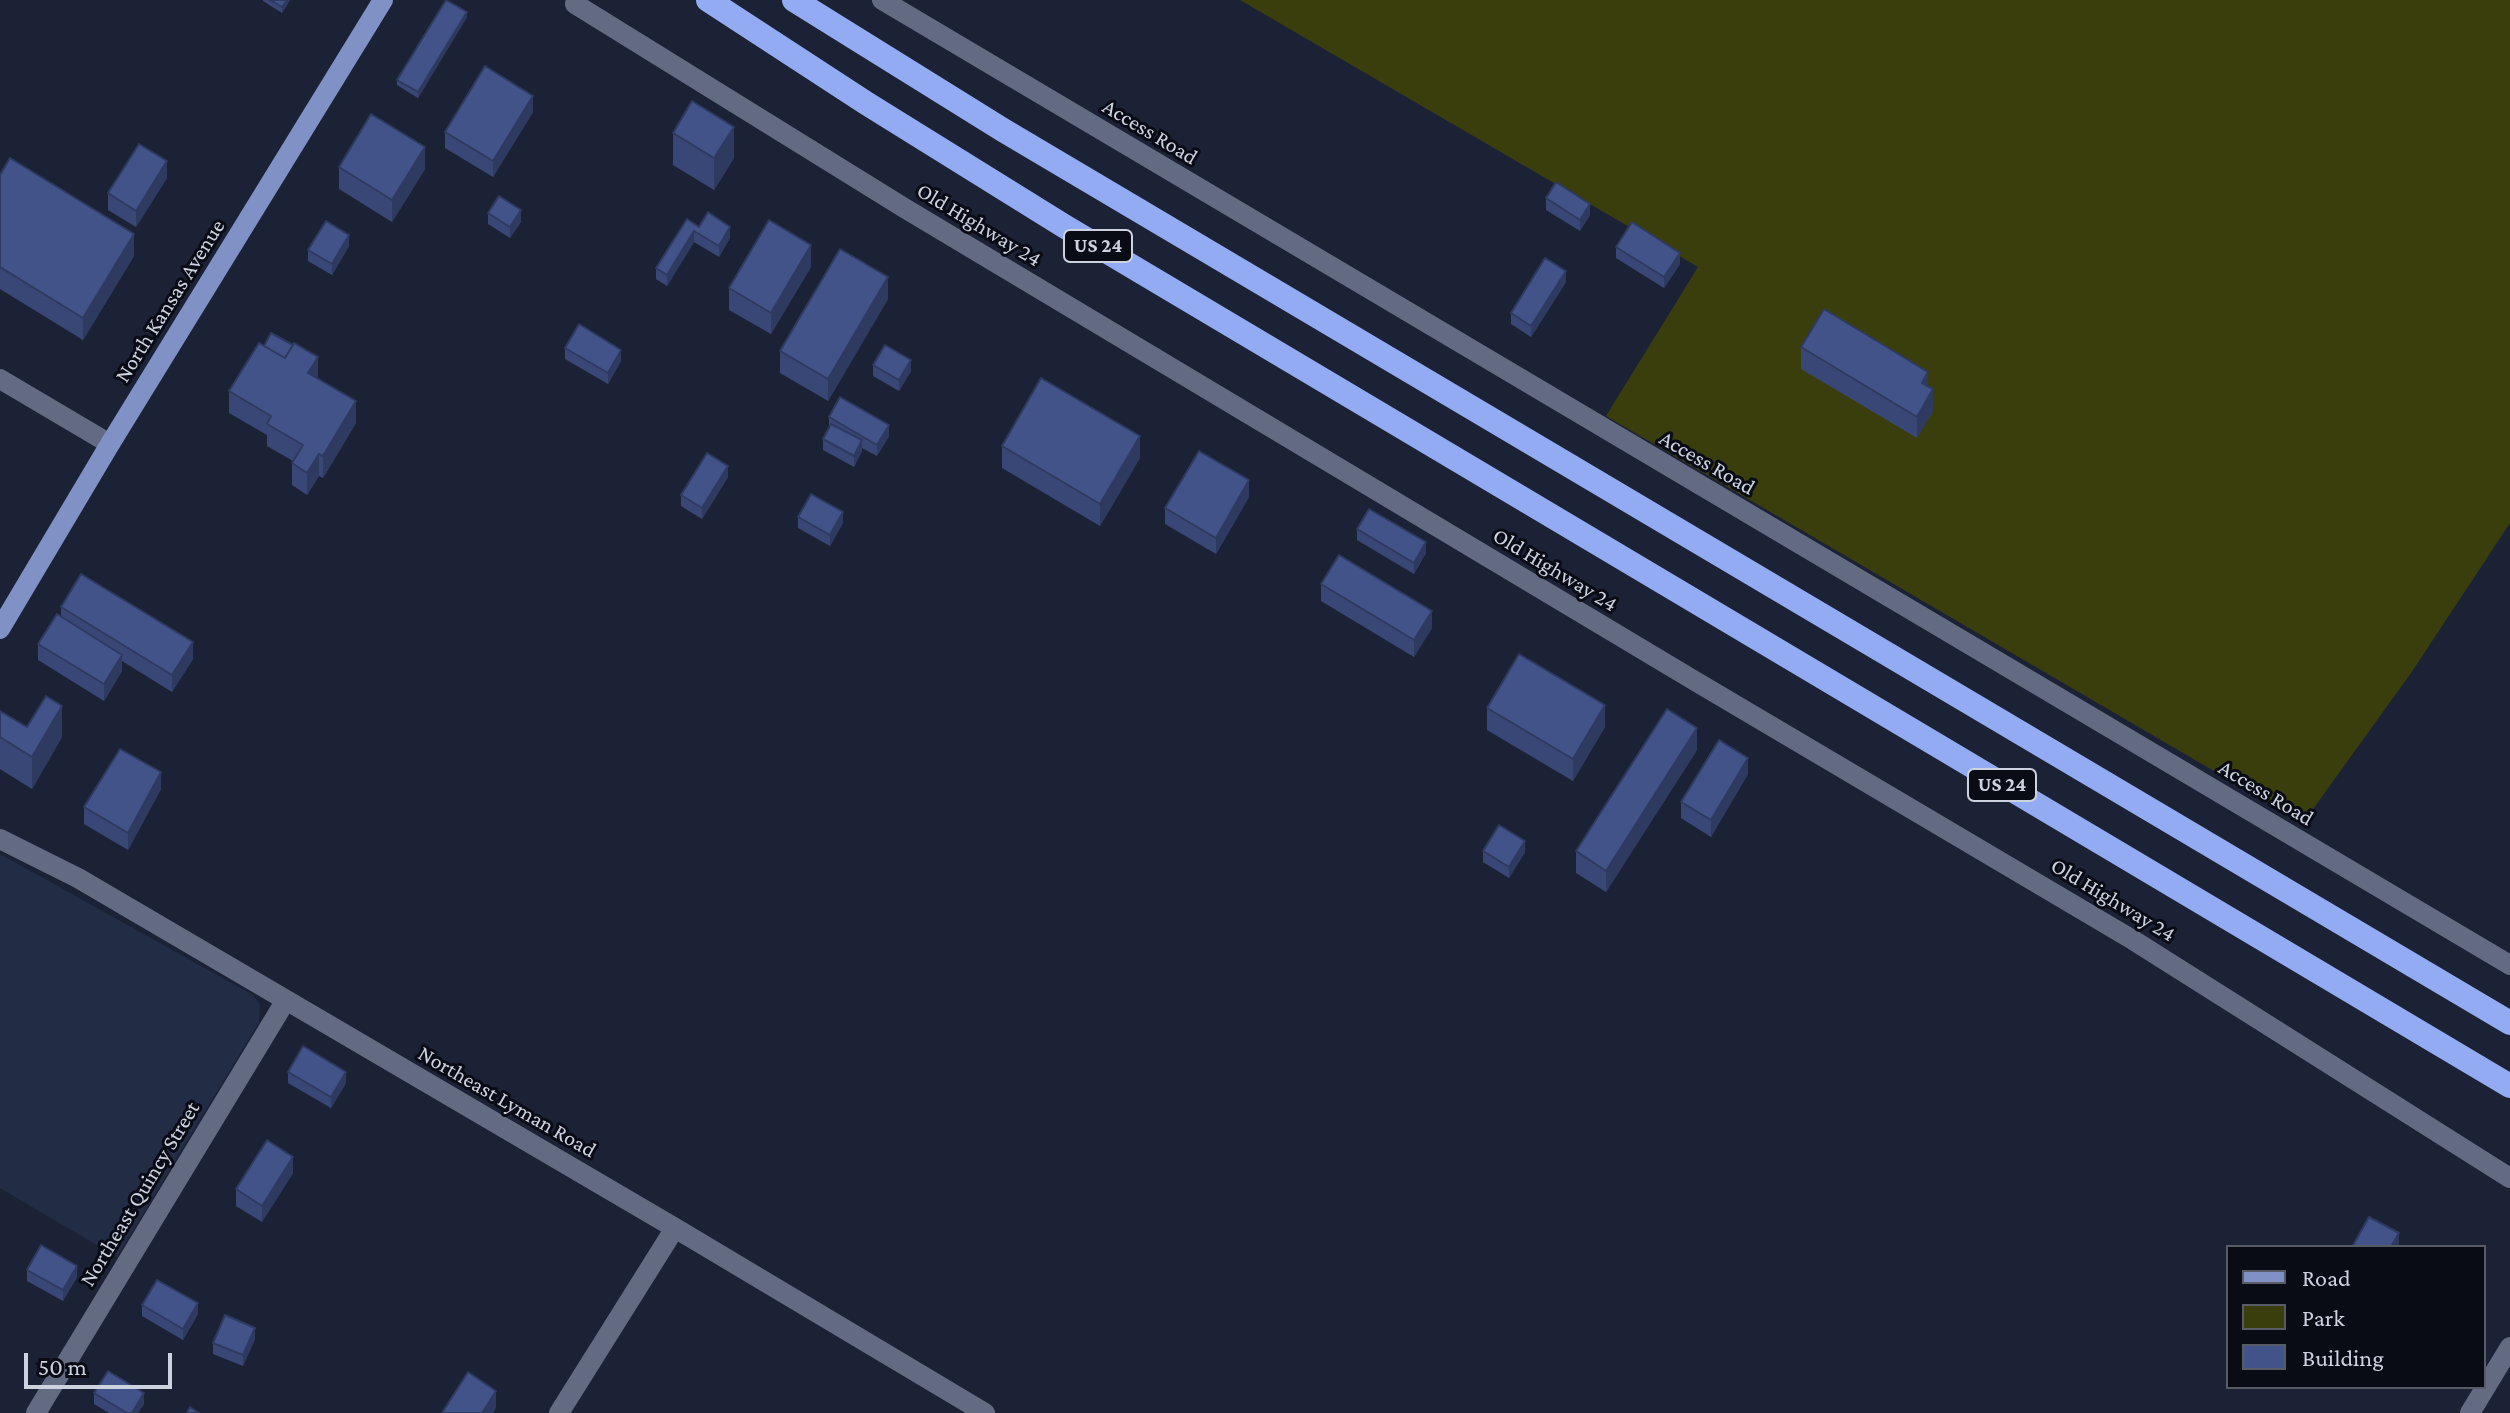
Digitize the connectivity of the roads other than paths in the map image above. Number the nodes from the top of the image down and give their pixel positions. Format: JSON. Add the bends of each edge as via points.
{"nodes":[{"id":1,"x":383,"y":0,"type":"edge"},
{"id":2,"x":708,"y":0,"type":"edge"},
{"id":3,"x":794,"y":0,"type":"edge"},
{"id":4,"x":882,"y":0,"type":"edge"},
{"id":5,"x":575,"y":4,"type":"dead end"},
{"id":6,"x":0,"y":379,"type":"edge"},
{"id":7,"x":110,"y":444,"type":"junction"},
{"id":8,"x":0,"y":629,"type":"edge"},
{"id":9,"x":0,"y":839,"type":"edge"},
{"id":10,"x":2510,"y":965,"type":"edge"},
{"id":11,"x":286,"y":1000,"type":"junction"},
{"id":12,"x":2510,"y":1023,"type":"edge"},
{"id":13,"x":2510,"y":1086,"type":"edge"},
{"id":14,"x":2510,"y":1178,"type":"edge"},
{"id":15,"x":675,"y":1228,"type":"junction"},
{"id":16,"x":2510,"y":1347,"type":"edge"},
{"id":17,"x":2486,"y":1387,"type":"edge"},
{"id":18,"x":2485,"y":1389,"type":"edge"},
{"id":19,"x":36,"y":1413,"type":"edge"},
{"id":20,"x":559,"y":1413,"type":"edge"},
{"id":21,"x":985,"y":1413,"type":"edge"},
{"id":22,"x":2470,"y":1413,"type":"edge"}],
"edges":[{"from":1,"to":7,"type":"main road","name":"North Kansas Avenue"},
{"from":2,"to":13,"type":"highway","number":"US 24","via":[[1078,234]]},
{"from":3,"to":12,"type":"highway","number":"US 24","via":[[1003,130]]},
{"from":4,"to":10,"type":"street","name":"Access Road"},
{"from":5,"to":14,"type":"street","name":"Old Highway 24","via":[[906,209],[2133,940]]},
{"from":6,"to":7,"type":"street"},
{"from":7,"to":8,"type":"main road","name":"North Kansas Avenue"},
{"from":9,"to":11,"type":"street","name":"Northeast Lyman Road","via":[[78,878]]},
{"from":11,"to":15,"type":"street","name":"Northeast Lyman Road"},
{"from":11,"to":19,"type":"street","name":"Northeast Quincy Street"},
{"from":15,"to":20,"type":"street"},
{"from":15,"to":21,"type":"street","name":"Northeast Lyman Road"},
{"from":16,"to":17,"type":"street"},
{"from":18,"to":22,"type":"street"}]}
